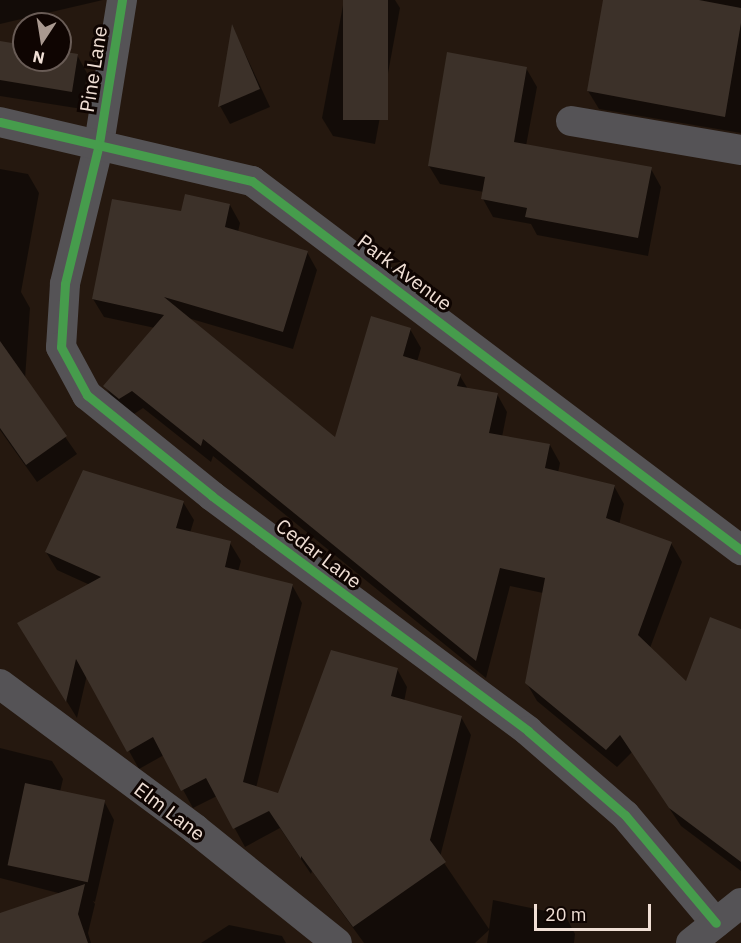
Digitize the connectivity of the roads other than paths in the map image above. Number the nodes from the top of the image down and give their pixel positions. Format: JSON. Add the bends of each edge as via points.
{"nodes":[{"id":1,"x":122,"y":0,"type":"edge"},
{"id":2,"x":571,"y":121,"type":"dead end"},
{"id":3,"x":0,"y":122,"type":"edge"},
{"id":4,"x":99,"y":144,"type":"junction"},
{"id":5,"x":741,"y":150,"type":"edge"},
{"id":6,"x":741,"y":550,"type":"edge"},
{"id":7,"x":0,"y":684,"type":"edge"},
{"id":8,"x":741,"y":903,"type":"edge"},
{"id":9,"x":716,"y":923,"type":"junction"},
{"id":10,"x":337,"y":943,"type":"edge"},
{"id":11,"x":692,"y":943,"type":"edge"}],
"edges":[{"from":1,"to":4,"type":"street","name":"Pine Lane"},
{"from":2,"to":5,"type":"street"},
{"from":3,"to":4,"type":"street","name":"Park Avenue"},
{"from":4,"to":6,"type":"street","name":"Park Avenue","via":[[252,181]]},
{"from":4,"to":9,"type":"street","name":"Cedar Lane","via":[[65,284],[61,347],[87,395],[212,496],[528,731],[625,815]]},
{"from":7,"to":10,"type":"street","name":"Elm Lane","via":[[195,829]]},
{"from":8,"to":9,"type":"street"},
{"from":9,"to":11,"type":"street"}]}
